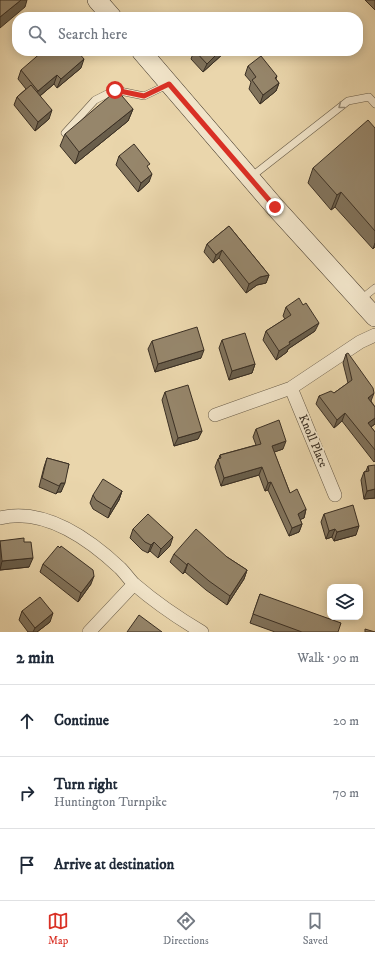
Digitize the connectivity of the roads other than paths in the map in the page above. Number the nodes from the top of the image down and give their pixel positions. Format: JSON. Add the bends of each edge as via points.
{"nodes":[{"id":1,"x":97,"y":0,"type":"edge"},
{"id":2,"x":108,"y":12,"type":"edge"},
{"id":3,"x":145,"y":56,"type":"edge"},
{"id":4,"x":169,"y":84,"type":"junction"},
{"id":5,"x":375,"y":104,"type":"edge"},
{"id":6,"x":65,"y":132,"type":"edge"},
{"id":7,"x":250,"y":177,"type":"junction"},
{"id":8,"x":375,"y":288,"type":"edge"},
{"id":9,"x":360,"y":301,"type":"junction"},
{"id":10,"x":375,"y":317,"type":"edge"},
{"id":11,"x":375,"y":335,"type":"edge"},
{"id":12,"x":291,"y":388,"type":"junction"},
{"id":13,"x":215,"y":414,"type":"dead end"},
{"id":14,"x":335,"y":495,"type":"dead end"},
{"id":15,"x":0,"y":518,"type":"edge"},
{"id":16,"x":134,"y":584,"type":"junction"},
{"id":17,"x":89,"y":632,"type":"edge"},
{"id":18,"x":202,"y":632,"type":"edge"}],
"edges":[{"from":1,"to":2,"type":"main road"},
{"from":3,"to":4,"type":"main road"},
{"from":4,"to":6,"type":"lane","via":[[144,96],[115,90],[95,100]]},
{"from":4,"to":7,"type":"main road"},
{"from":5,"to":7,"type":"lane","one_way":true,"via":[[369,97],[348,101]]},
{"from":7,"to":9,"type":"main road"},
{"from":8,"to":9,"type":"lane"},
{"from":9,"to":10,"type":"main road"},
{"from":11,"to":12,"type":"street","via":[[360,342]]},
{"from":12,"to":13,"type":"street"},
{"from":12,"to":14,"type":"street","name":"Knoll Place"},
{"from":15,"to":16,"type":"street","via":[[25,517],[59,525],[81,536]]},
{"from":16,"to":17,"type":"street"},
{"from":16,"to":18,"type":"street","via":[[177,617]]}]}
